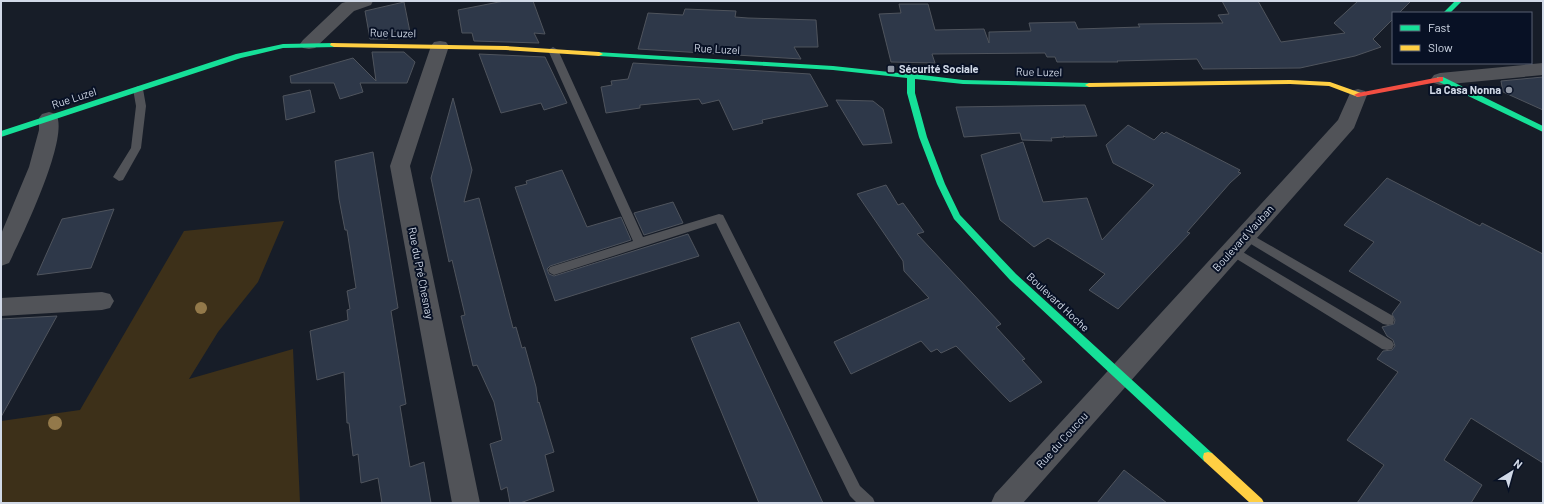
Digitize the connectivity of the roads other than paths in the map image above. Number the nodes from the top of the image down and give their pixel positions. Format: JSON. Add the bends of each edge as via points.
{"nodes":[{"id":1,"x":365,"y":1,"type":"edge"},
{"id":2,"x":1459,"y":1,"type":"edge"},
{"id":3,"x":1447,"y":12,"type":"edge"},
{"id":4,"x":309,"y":44,"type":"junction"},
{"id":5,"x":440,"y":46,"type":"junction"},
{"id":6,"x":553,"y":50,"type":"junction"},
{"id":7,"x":1543,"y":69,"type":"edge"},
{"id":8,"x":1437,"y":73,"type":"junction"},
{"id":9,"x":911,"y":75,"type":"junction"},
{"id":10,"x":138,"y":89,"type":"junction"},
{"id":11,"x":1358,"y":95,"type":"junction"},
{"id":12,"x":49,"y":118,"type":"junction"},
{"id":13,"x":1543,"y":129,"type":"edge"},
{"id":14,"x":1,"y":134,"type":"edge"},
{"id":15,"x":119,"y":178,"type":"dead end"},
{"id":16,"x":640,"y":243,"type":"junction"},
{"id":17,"x":1238,"y":243,"type":"junction"},
{"id":18,"x":1,"y":257,"type":"edge"},
{"id":19,"x":554,"y":270,"type":"dead end"},
{"id":20,"x":102,"y":301,"type":"dead end"},
{"id":21,"x":1,"y":307,"type":"edge"},
{"id":22,"x":1388,"y":320,"type":"dead end"},
{"id":23,"x":1387,"y":345,"type":"dead end"},
{"id":24,"x":1119,"y":376,"type":"junction"},
{"id":25,"x":466,"y":503,"type":"edge"},
{"id":26,"x":868,"y":503,"type":"edge"},
{"id":27,"x":1005,"y":503,"type":"edge"},
{"id":28,"x":1258,"y":503,"type":"edge"}],
"edges":[{"from":1,"to":4,"type":"street","via":[[348,7]]},
{"from":2,"to":3,"type":"street"},
{"from":4,"to":5,"type":"street","name":"Rue Luzel"},
{"from":4,"to":10,"type":"street","name":"Rue Luzel","via":[[266,49]]},
{"from":5,"to":6,"type":"street","name":"Rue Luzel"},
{"from":5,"to":25,"type":"street","name":"Rue du Pré Chesnay","via":[[400,166]]},
{"from":6,"to":9,"type":"street","name":"Rue Luzel"},
{"from":6,"to":16,"type":"lane"},
{"from":7,"to":8,"type":"street"},
{"from":8,"to":11,"type":"street"},
{"from":8,"to":13,"type":"street","via":[[1489,104]]},
{"from":9,"to":11,"type":"street","name":"Rue Luzel","via":[[963,82],[1050,85],[1290,82],[1330,84]]},
{"from":9,"to":24,"type":"street","name":"Boulevard Hoche","via":[[911,93],[923,137],[957,217],[1013,276]]},
{"from":10,"to":12,"type":"street","name":"Rue Luzel"},
{"from":10,"to":15,"type":"lane","via":[[141,106],[136,148]]},
{"from":11,"to":17,"type":"street","name":"Boulevard Vauban","via":[[1347,124]]},
{"from":12,"to":14,"type":"street","name":"Rue Luzel"},
{"from":12,"to":18,"type":"street","via":[[48,138],[29,192]]},
{"from":16,"to":19,"type":"lane"},
{"from":16,"to":26,"type":"lane","via":[[719,218],[855,491]]},
{"from":17,"to":22,"type":"lane"},
{"from":17,"to":23,"type":"lane"},
{"from":17,"to":24,"type":"street","name":"Boulevard Vauban"},
{"from":20,"to":21,"type":"street"},
{"from":24,"to":27,"type":"street","name":"Rue du Coucou"},
{"from":24,"to":28,"type":"street","name":"Boulevard Hoche"}]}
